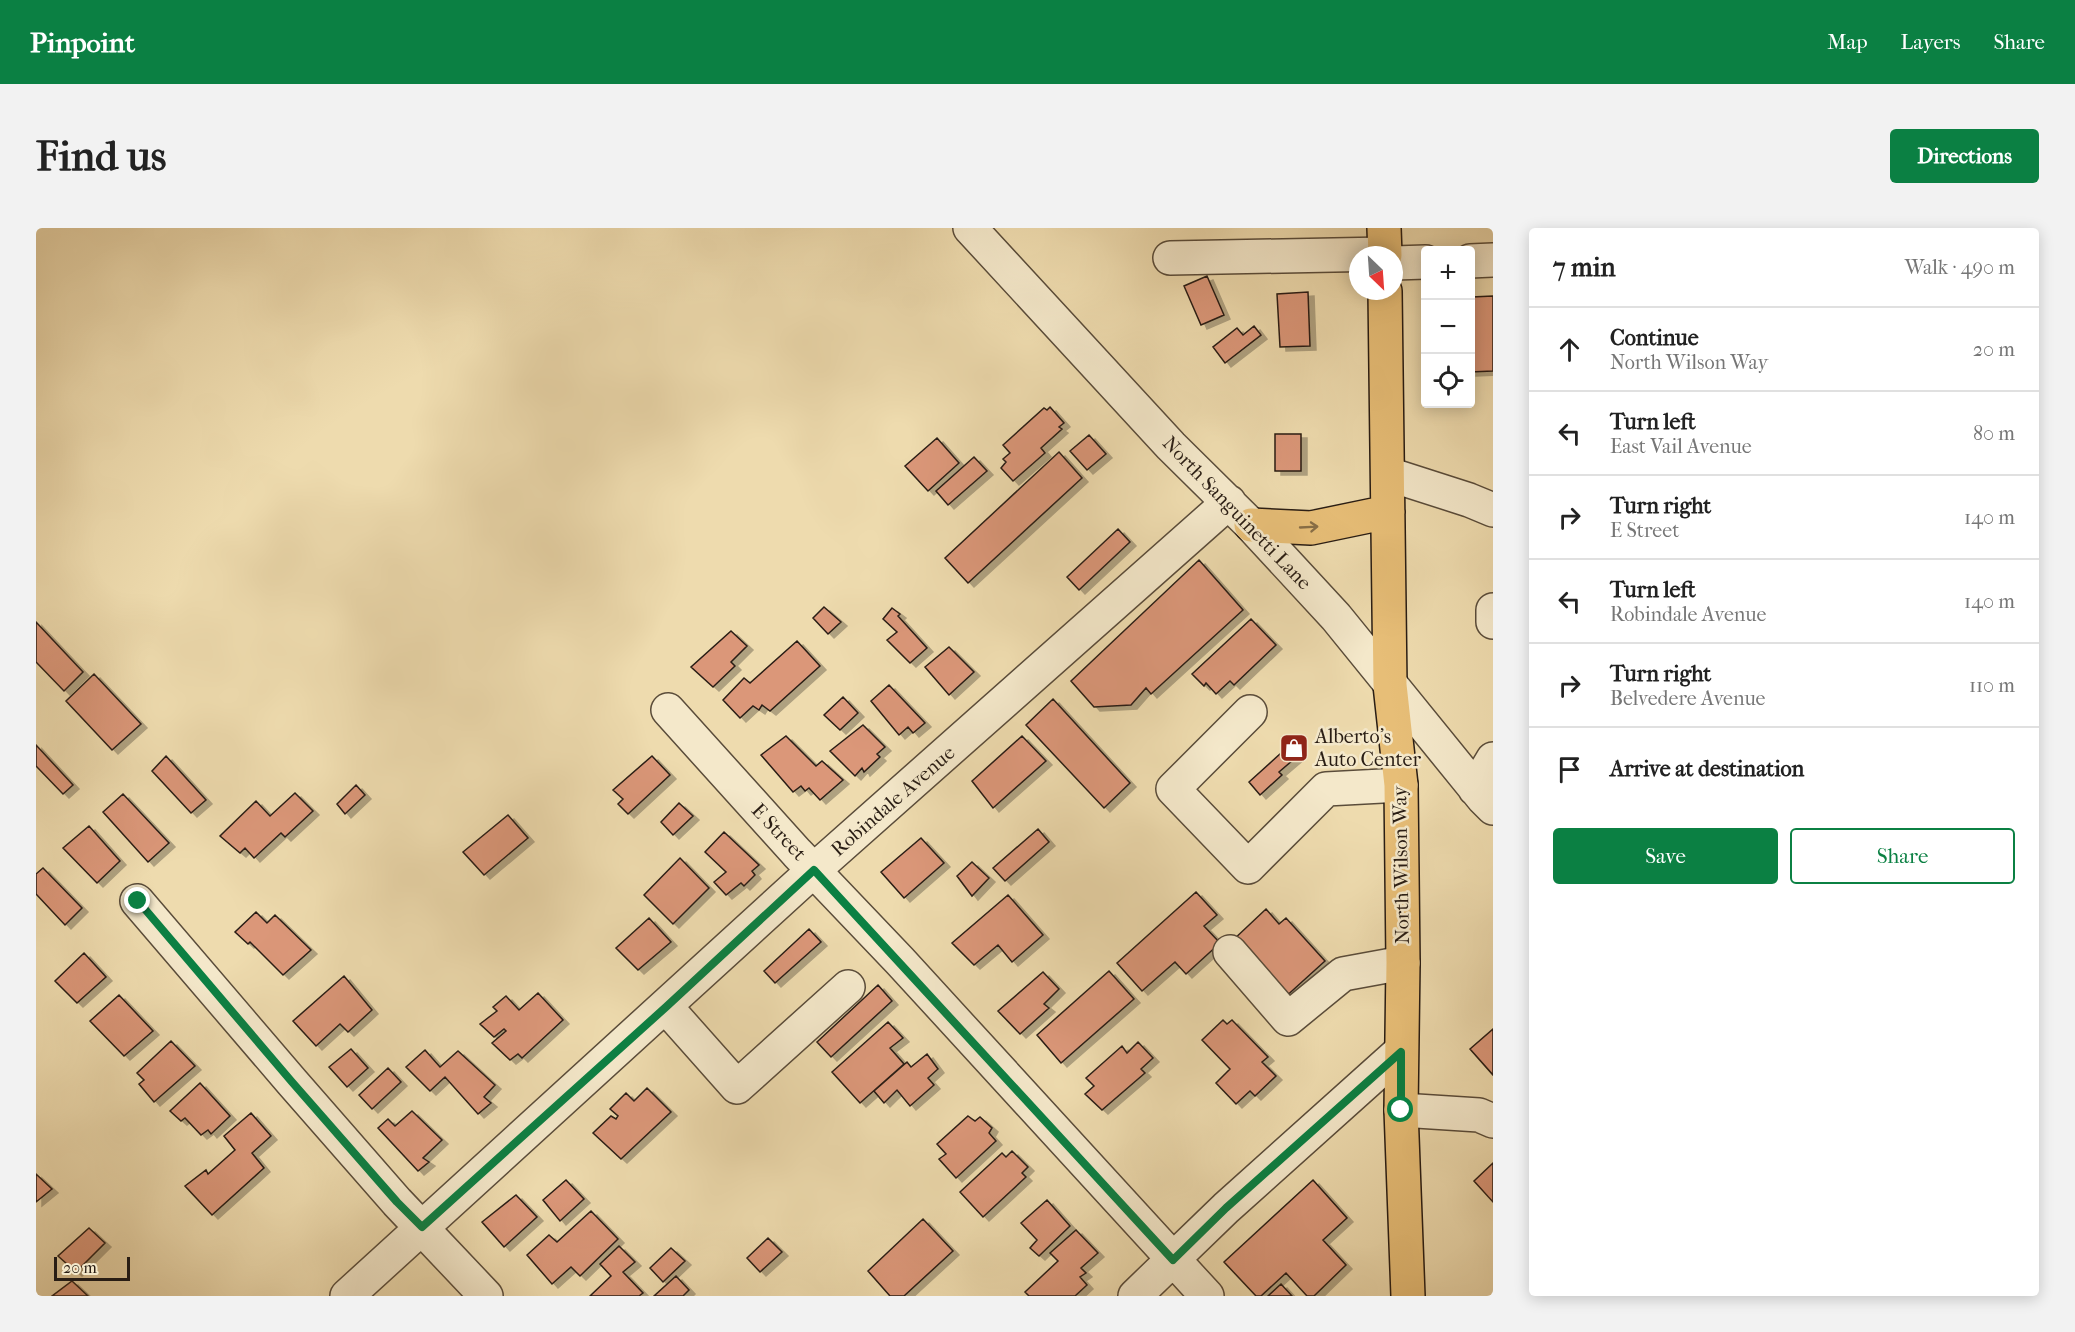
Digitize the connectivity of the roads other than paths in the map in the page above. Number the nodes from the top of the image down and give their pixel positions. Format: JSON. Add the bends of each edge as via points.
{"nodes":[{"id":1,"x":970,"y":228,"type":"edge"},
{"id":2,"x":1349,"y":251,"type":"edge"},
{"id":3,"x":1403,"y":255,"type":"edge"},
{"id":4,"x":1170,"y":258,"type":"dead end"},
{"id":5,"x":1493,"y":260,"type":"edge"},
{"id":6,"x":1421,"y":261,"type":"edge"},
{"id":7,"x":1475,"y":261,"type":"edge"},
{"id":8,"x":1385,"y":300,"type":"edge"},
{"id":9,"x":1388,"y":474,"type":"junction"},
{"id":10,"x":1229,"y":502,"type":"junction"},
{"id":11,"x":1493,"y":510,"type":"edge"},
{"id":12,"x":1388,"y":512,"type":"junction"},
{"id":13,"x":1251,"y":525,"type":"junction"},
{"id":14,"x":1493,"y":610,"type":"edge"},
{"id":15,"x":1493,"y":622,"type":"edge"},
{"id":16,"x":1390,"y":685,"type":"junction"},
{"id":17,"x":668,"y":710,"type":"dead end"},
{"id":18,"x":1250,"y":712,"type":"dead end"},
{"id":19,"x":1493,"y":759,"type":"edge"},
{"id":20,"x":1401,"y":784,"type":"junction"},
{"id":21,"x":1484,"y":799,"type":"edge"},
{"id":22,"x":814,"y":870,"type":"junction"},
{"id":23,"x":138,"y":901,"type":"dead end"},
{"id":24,"x":1230,"y":952,"type":"dead end"},
{"id":25,"x":1403,"y":963,"type":"junction"},
{"id":26,"x":848,"y":987,"type":"dead end"},
{"id":27,"x":666,"y":1007,"type":"junction"},
{"id":28,"x":1401,"y":1052,"type":"junction"},
{"id":29,"x":1401,"y":1110,"type":"junction"},
{"id":30,"x":1493,"y":1122,"type":"edge"},
{"id":31,"x":422,"y":1227,"type":"junction"},
{"id":32,"x":1173,"y":1260,"type":"junction"},
{"id":33,"x":347,"y":1296,"type":"edge"},
{"id":34,"x":486,"y":1296,"type":"edge"},
{"id":35,"x":1135,"y":1296,"type":"edge"},
{"id":36,"x":1207,"y":1296,"type":"edge"},
{"id":37,"x":1408,"y":1296,"type":"edge"}],
"edges":[{"from":1,"to":10,"type":"street","name":"North Sanguinetti Lane","via":[[1171,446]]},
{"from":2,"to":4,"type":"street"},
{"from":3,"to":6,"type":"street"},
{"from":5,"to":7,"type":"street"},
{"from":8,"to":9,"type":"main road","name":"North Wilson Way"},
{"from":9,"to":11,"type":"street"},
{"from":9,"to":12,"type":"main road","name":"North Wilson Way"},
{"from":10,"to":13,"type":"street","name":"North Sanguinetti Lane"},
{"from":10,"to":22,"type":"street","name":"Robindale Avenue"},
{"from":13,"to":12,"type":"main road","one_way":true,"via":[[1311,528]]},
{"from":12,"to":16,"type":"main road","name":"North Wilson Way"},
{"from":13,"to":16,"type":"street","name":"North Sanguinetti Lane","via":[[1336,617]]},
{"from":14,"to":15,"type":"street"},
{"from":16,"to":20,"type":"main road","name":"North Wilson Way"},
{"from":16,"to":21,"type":"street","name":"North Sanguinetti Lane"},
{"from":17,"to":22,"type":"street","name":"E Street"},
{"from":18,"to":20,"type":"street","via":[[1173,789],[1248,867],[1326,789]]},
{"from":19,"to":21,"type":"street"},
{"from":20,"to":25,"type":"main road","name":"North Wilson Way"},
{"from":22,"to":27,"type":"street","name":"Robindale Avenue"},
{"from":22,"to":32,"type":"street","name":"E Street"},
{"from":23,"to":31,"type":"street"},
{"from":24,"to":25,"type":"street","via":[[1288,1019],[1343,974]]},
{"from":25,"to":28,"type":"main road","name":"North Wilson Way"},
{"from":26,"to":27,"type":"street","via":[[737,1087]]},
{"from":27,"to":31,"type":"street","name":"Robindale Avenue"},
{"from":28,"to":29,"type":"main road","name":"North Wilson Way"},
{"from":28,"to":32,"type":"street"},
{"from":29,"to":30,"type":"street","via":[[1479,1115]]},
{"from":29,"to":37,"type":"main road","name":"North Wilson Way"},
{"from":31,"to":33,"type":"street","name":"Robindale Avenue"},
{"from":31,"to":34,"type":"street"},
{"from":32,"to":35,"type":"street"},
{"from":32,"to":36,"type":"street","name":"E Street"}]}
